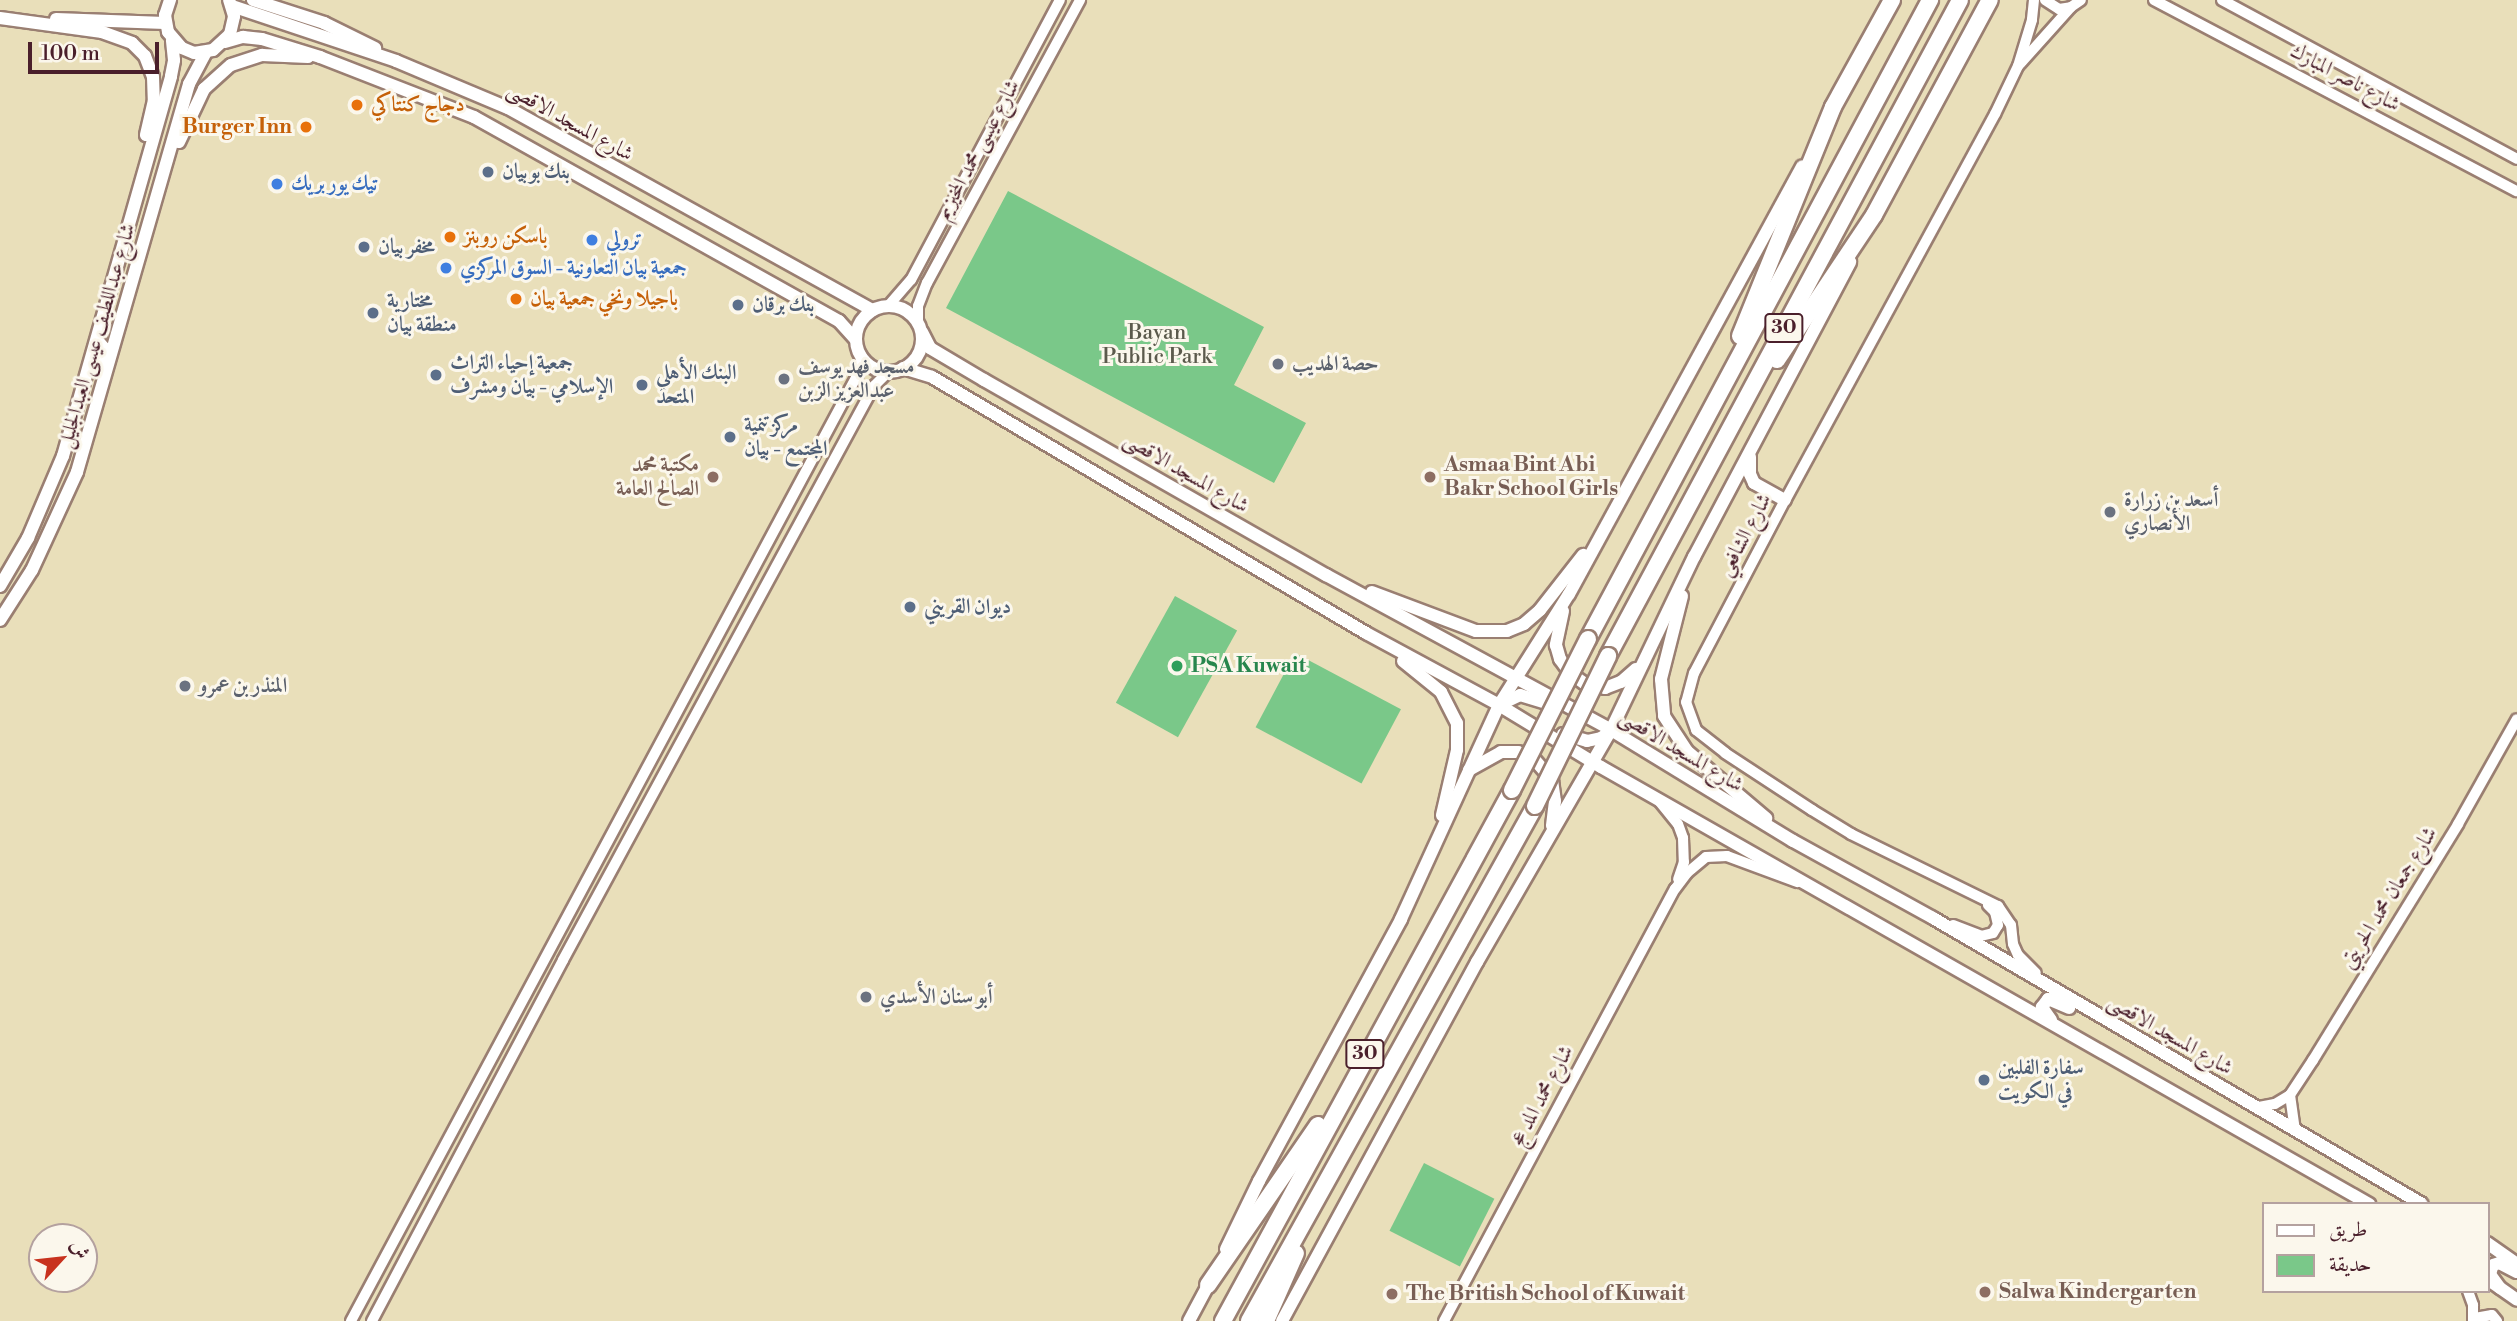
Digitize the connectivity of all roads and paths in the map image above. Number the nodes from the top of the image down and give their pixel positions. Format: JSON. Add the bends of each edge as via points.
{"nodes":[{"id":1,"x":170,"y":0,"type":"edge"},
{"id":2,"x":253,"y":0,"type":"edge"},
{"id":3,"x":1059,"y":0,"type":"edge"},
{"id":4,"x":1080,"y":0,"type":"edge"},
{"id":5,"x":1892,"y":0,"type":"edge"},
{"id":6,"x":1930,"y":0,"type":"edge"},
{"id":7,"x":1959,"y":0,"type":"edge"},
{"id":8,"x":1990,"y":0,"type":"edge"},
{"id":9,"x":2034,"y":0,"type":"edge"},
{"id":10,"x":2045,"y":0,"type":"edge"},
{"id":11,"x":2081,"y":0,"type":"edge"},
{"id":12,"x":2154,"y":0,"type":"edge"},
{"id":13,"x":2221,"y":0,"type":"edge"},
{"id":14,"x":230,"y":3,"type":"edge"},
{"id":15,"x":2071,"y":7,"type":"junction"},
{"id":16,"x":0,"y":18,"type":"edge"},
{"id":17,"x":165,"y":23,"type":"junction"},
{"id":18,"x":1045,"y":28,"type":"junction"},
{"id":19,"x":1060,"y":37,"type":"junction"},
{"id":20,"x":172,"y":40,"type":"junction"},
{"id":21,"x":225,"y":42,"type":"junction"},
{"id":22,"x":206,"y":52,"type":"junction"},
{"id":23,"x":1032,"y":52,"type":"junction"},
{"id":24,"x":320,"y":57,"type":"junction"},
{"id":25,"x":396,"y":61,"type":"junction"},
{"id":26,"x":1048,"y":61,"type":"junction"},
{"id":27,"x":2018,"y":66,"type":"junction"},
{"id":28,"x":1833,"y":107,"type":"junction"},
{"id":29,"x":2517,"y":159,"type":"edge"},
{"id":30,"x":166,"y":163,"type":"junction"},
{"id":31,"x":2517,"y":191,"type":"edge"},
{"id":32,"x":137,"y":196,"type":"junction"},
{"id":33,"x":1874,"y":215,"type":"junction"},
{"id":34,"x":929,"y":245,"type":"junction"},
{"id":35,"x":122,"y":248,"type":"junction"},
{"id":36,"x":944,"y":253,"type":"junction"},
{"id":37,"x":889,"y":306,"type":"junction"},
{"id":38,"x":873,"y":310,"type":"junction"},
{"id":39,"x":920,"y":327,"type":"junction"},
{"id":40,"x":117,"y":335,"type":"junction"},
{"id":41,"x":97,"y":340,"type":"junction"},
{"id":42,"x":856,"y":340,"type":"junction"},
{"id":43,"x":862,"y":356,"type":"junction"},
{"id":44,"x":903,"y":368,"type":"junction"},
{"id":45,"x":888,"y":372,"type":"junction"},
{"id":46,"x":1716,"y":400,"type":"junction"},
{"id":47,"x":1739,"y":413,"type":"junction"},
{"id":48,"x":84,"y":450,"type":"junction"},
{"id":49,"x":1751,"y":452,"type":"junction"},
{"id":50,"x":1785,"y":500,"type":"junction"},
{"id":51,"x":1606,"y":524,"type":"junction"},
{"id":52,"x":1694,"y":557,"type":"junction"},
{"id":53,"x":1326,"y":575,"type":"junction"},
{"id":54,"x":0,"y":586,"type":"edge"},
{"id":55,"x":1569,"y":594,"type":"junction"},
{"id":56,"x":0,"y":620,"type":"edge"},
{"id":57,"x":1366,"y":633,"type":"junction"},
{"id":58,"x":1642,"y":663,"type":"junction"},
{"id":59,"x":1516,"y":676,"type":"junction"},
{"id":60,"x":692,"y":685,"type":"junction"},
{"id":61,"x":708,"y":694,"type":"junction"},
{"id":62,"x":1499,"y":705,"type":"junction"},
{"id":63,"x":678,"y":711,"type":"junction"},
{"id":64,"x":695,"y":718,"type":"junction"},
{"id":65,"x":1589,"y":718,"type":"junction"},
{"id":66,"x":1521,"y":719,"type":"junction"},
{"id":67,"x":2517,"y":719,"type":"edge"},
{"id":68,"x":1611,"y":730,"type":"junction"},
{"id":69,"x":1593,"y":762,"type":"junction"},
{"id":70,"x":1467,"y":771,"type":"junction"},
{"id":71,"x":1656,"y":798,"type":"junction"},
{"id":72,"x":1551,"y":833,"type":"junction"},
{"id":73,"x":1793,"y":841,"type":"junction"},
{"id":74,"x":1434,"y":848,"type":"junction"},
{"id":75,"x":1814,"y":888,"type":"junction"},
{"id":76,"x":1675,"y":889,"type":"junction"},
{"id":77,"x":1984,"y":901,"type":"junction"},
{"id":78,"x":1933,"y":918,"type":"junction"},
{"id":79,"x":519,"y":1006,"type":"junction"},
{"id":80,"x":2083,"y":1007,"type":"junction"},
{"id":81,"x":533,"y":1016,"type":"junction"},
{"id":82,"x":2057,"y":1026,"type":"junction"},
{"id":83,"x":506,"y":1031,"type":"junction"},
{"id":84,"x":522,"y":1038,"type":"junction"},
{"id":85,"x":2148,"y":1045,"type":"junction"},
{"id":86,"x":1347,"y":1087,"type":"junction"},
{"id":87,"x":2290,"y":1095,"type":"junction"},
{"id":88,"x":2259,"y":1107,"type":"junction"},
{"id":89,"x":2295,"y":1130,"type":"junction"},
{"id":90,"x":1314,"y":1201,"type":"junction"},
{"id":91,"x":2365,"y":1202,"type":"edge"},
{"id":92,"x":2419,"y":1202,"type":"edge"},
{"id":93,"x":2489,"y":1244,"type":"edge"},
{"id":94,"x":2517,"y":1264,"type":"edge"},
{"id":95,"x":2517,"y":1272,"type":"edge"},
{"id":96,"x":2489,"y":1280,"type":"edge"},
{"id":97,"x":1208,"y":1285,"type":"junction"},
{"id":98,"x":2500,"y":1288,"type":"junction"},
{"id":99,"x":2468,"y":1293,"type":"edge"},
{"id":100,"x":2517,"y":1300,"type":"edge"},
{"id":101,"x":2474,"y":1320,"type":"edge"},
{"id":102,"x":351,"y":1321,"type":"edge"},
{"id":103,"x":372,"y":1321,"type":"edge"},
{"id":104,"x":1189,"y":1321,"type":"edge"},
{"id":105,"x":1223,"y":1321,"type":"edge"},
{"id":106,"x":1249,"y":1321,"type":"edge"},
{"id":107,"x":1266,"y":1321,"type":"edge"},
{"id":108,"x":1282,"y":1321,"type":"edge"},
{"id":109,"x":1444,"y":1321,"type":"edge"},
{"id":110,"x":2497,"y":1321,"type":"edge"}],
"edges":[{"from":1,"to":17,"type":"main road"},
{"from":2,"to":25,"type":"main road","via":[[354,35]]},
{"from":3,"to":18,"type":"street","name":"شارع عيسى محمد المخيزيم"},
{"from":4,"to":19,"type":"street","name":"شارع عيسى محمد المخيزيم"},
{"from":5,"to":28,"type":"highway"},
{"from":6,"to":46,"type":"highway","number":"30"},
{"from":7,"to":47,"type":"highway","number":"30"},
{"from":8,"to":33,"type":"highway"},
{"from":9,"to":27,"type":"street","name":"شارع الشافعي"},
{"from":10,"to":15,"type":"street","via":[[2059,9]]},
{"from":11,"to":15,"type":"street","name":"شارع الشافعي"},
{"from":12,"to":31,"type":"street","name":"شارع ناصر المبارك"},
{"from":13,"to":29,"type":"street","name":"شارع ناصر المبارك"},
{"from":14,"to":21,"type":"main road","via":[[233,25]]},
{"from":14,"to":25,"type":"main road","name":"شارع المسجد الاقصى"},
{"from":15,"to":27,"type":"street","name":"شارع الشافعي"},
{"from":16,"to":17,"type":"main road"},
{"from":16,"to":32,"type":"main road","via":[[102,32],[132,44],[145,56],[153,77],[154,100],[140,158]]},
{"from":17,"to":20,"type":"main road"},
{"from":18,"to":19,"type":"street","via":[[1049,39]]},
{"from":18,"to":23,"type":"street","name":"شارع عيسى محمد المخيزيم"},
{"from":19,"to":26,"type":"street","name":"شارع عيسى محمد المخيزيم"},
{"from":20,"to":22,"type":"main road","via":[[182,48]]},
{"from":20,"to":32,"type":"main road","name":"شارع عبداللطيف عيسى العبدالجليل","via":[[171,76]]},
{"from":21,"to":22,"type":"main road"},
{"from":21,"to":24,"type":"main road","name":"شارع المسجد الاقصى","via":[[243,37],[262,39]]},
{"from":22,"to":30,"type":"main road","name":"شارع عبداللطيف عيسى العبدالجليل","via":[[189,84]]},
{"from":23,"to":26,"type":"street","via":[[1040,52]]},
{"from":23,"to":34,"type":"street","name":"شارع عيسى محمد المخيزيم"},
{"from":24,"to":30,"type":"main road","via":[[262,55],[231,65],[204,89]]},
{"from":24,"to":42,"type":"main road","name":"شارع المسجد الاقصى","via":[[474,117],[839,321]]},
{"from":25,"to":38,"type":"main road","name":"شارع المسجد الاقصى","via":[[508,107]]},
{"from":26,"to":36,"type":"street","name":"شارع عيسى محمد المخيزيم"},
{"from":27,"to":50,"type":"street","name":"شارع الشافعي","via":[[1949,202]]},
{"from":28,"to":46,"type":"highway"},
{"from":28,"to":51,"type":"main road"},
{"from":30,"to":40,"type":"main road","name":"شارع عبداللطيف عيسى العبدالجليل"},
{"from":32,"to":35,"type":"main road","name":"شارع عبداللطيف عيسى العبدالجليل"},
{"from":33,"to":47,"type":"highway"},
{"from":33,"to":49,"type":"main road"},
{"from":34,"to":36,"type":"street","via":[[934,254]]},
{"from":34,"to":37,"type":"street","name":"شارع عيسى محمد المخيزيم","via":[[911,280]]},
{"from":35,"to":40,"type":"main road","via":[[125,265],[107,326]]},
{"from":35,"to":41,"type":"main road","name":"شارع عبداللطيف عيسى العبدالجليل"},
{"from":36,"to":39,"type":"street","name":"شارع عيسى محمد المخيزيم","via":[[918,306]]},
{"from":37,"to":38,"type":"main road"},
{"from":37,"to":39,"type":"main road","via":[[910,313]]},
{"from":38,"to":42,"type":"main road","via":[[861,322]]},
{"from":39,"to":44,"type":"main road","via":[[919,354]]},
{"from":39,"to":53,"type":"main road","name":"شارع المسجد الاقصى","via":[[930,348],[942,356]]},
{"from":40,"to":48,"type":"main road","name":"شارع عبداللطيف عيسى العبدالجليل"},
{"from":41,"to":48,"type":"main road","via":[[104,348],[83,426]]},
{"from":41,"to":54,"type":"main road","name":"شارع عبداللطيف عيسى العبدالجليل","via":[[63,456],[28,538]]},
{"from":42,"to":43,"type":"main road"},
{"from":43,"to":45,"type":"main road"},
{"from":43,"to":60,"type":"street","via":[[858,374]]},
{"from":44,"to":45,"type":"main road"},
{"from":44,"to":57,"type":"main road","via":[[932,377]]},
{"from":45,"to":61,"type":"street","via":[[874,386]]},
{"from":46,"to":86,"type":"highway","number":"30","bridge":true,"via":[[1512,790]]},
{"from":47,"to":90,"type":"highway","number":"30","bridge":true,"via":[[1608,656],[1535,806]]},
{"from":48,"to":56,"type":"main road","name":"شارع عبداللطيف عيسى العبدالجليل","via":[[48,538]]},
{"from":49,"to":50,"type":"main road","via":[[1754,483]]},
{"from":49,"to":52,"type":"main road"},
{"from":50,"to":77,"type":"street","name":"شارع الشافعي","via":[[1688,686],[1686,702],[1696,730],[1851,834]]},
{"from":51,"to":53,"type":"main road","via":[[1540,610],[1507,631],[1476,631]]},
{"from":51,"to":55,"type":"main road"},
{"from":52,"to":58,"type":"main road"},
{"from":52,"to":73,"type":"main road","via":[[1663,665],[1660,692],[1664,716],[1687,751]]},
{"from":53,"to":59,"type":"main road","name":"شارع المسجد الاقصى"},
{"from":55,"to":58,"type":"main road","via":[[1556,640],[1560,659],[1571,674],[1593,686],[1608,687],[1624,680]]},
{"from":55,"to":59,"type":"main road"},
{"from":57,"to":62,"type":"main road"},
{"from":57,"to":74,"type":"main road","via":[[1436,687],[1453,712],[1457,750]]},
{"from":58,"to":68,"type":"main road"},
{"from":59,"to":62,"type":"main road"},
{"from":59,"to":65,"type":"main road","name":"شارع المسجد الاقصى"},
{"from":60,"to":61,"type":"street","via":[[699,696]]},
{"from":60,"to":63,"type":"street"},
{"from":61,"to":64,"type":"street"},
{"from":62,"to":65,"type":"main road","via":[[1523,695]]},
{"from":62,"to":66,"type":"main road"},
{"from":62,"to":70,"type":"main road"},
{"from":63,"to":64,"type":"street","via":[[687,709]]},
{"from":63,"to":79,"type":"street"},
{"from":64,"to":81,"type":"street"},
{"from":65,"to":68,"type":"main road","name":"شارع المسجد الاقصى"},
{"from":66,"to":68,"type":"main road","via":[[1587,741]]},
{"from":66,"to":69,"type":"main road"},
{"from":67,"to":87,"type":"street","name":"شارع جمعان محمد الحريتي","via":[[2458,824]]},
{"from":68,"to":69,"type":"main road"},
{"from":68,"to":73,"type":"main road","name":"شارع المسجد الاقصى"},
{"from":69,"to":71,"type":"main road"},
{"from":69,"to":72,"type":"main road"},
{"from":70,"to":72,"type":"main road","via":[[1501,752],[1518,752],[1538,762],[1549,774],[1554,791]]},
{"from":70,"to":74,"type":"main road"},
{"from":71,"to":75,"type":"main road"},
{"from":71,"to":76,"type":"street","name":"شارع محمد المد عج","via":[[1678,824],[1683,838],[1684,862]]},
{"from":72,"to":108,"type":"main road"},
{"from":73,"to":78,"type":"main road","name":"شارع المسجد الاقصى"},
{"from":74,"to":97,"type":"main road"},
{"from":75,"to":76,"type":"street","name":"شارع محمد المد عج","via":[[1727,856],[1706,857]]},
{"from":75,"to":82,"type":"main road"},
{"from":76,"to":109,"type":"street","name":"شارع محمد المد عج"},
{"from":77,"to":78,"type":"street","via":[[1996,912],[1998,925],[1993,933],[1981,936]]},
{"from":77,"to":80,"type":"street","name":"شارع الشافعي","via":[[2006,915],[2012,944],[2026,966]]},
{"from":78,"to":80,"type":"main road","name":"شارع المسجد الاقصى"},
{"from":79,"to":81,"type":"street","via":[[526,1018]]},
{"from":79,"to":83,"type":"street"},
{"from":80,"to":85,"type":"main road","name":"شارع المسجد الاقصى"},
{"from":81,"to":84,"type":"street"},
{"from":82,"to":85,"type":"main road","via":[[2042,1007],[2048,999],[2123,1038]]},
{"from":82,"to":91,"type":"main road"},
{"from":83,"to":84,"type":"street","via":[[515,1030]]},
{"from":83,"to":102,"type":"street"},
{"from":84,"to":103,"type":"street"},
{"from":85,"to":88,"type":"main road","name":"شارع المسجد الاقصى"},
{"from":86,"to":97,"type":"highway","via":[[1292,1159]]},
{"from":86,"to":105,"type":"highway","number":"30"},
{"from":87,"to":88,"type":"street"},
{"from":87,"to":89,"type":"street"},
{"from":88,"to":89,"type":"main road","name":"شارع المسجد الاقصى"},
{"from":89,"to":92,"type":"main road","name":"شارع المسجد الاقصى"},
{"from":90,"to":106,"type":"highway","number":"30"},
{"from":90,"to":107,"type":"highway"},
{"from":93,"to":94,"type":"main road"},
{"from":95,"to":98,"type":"main road","via":[[2499,1263],[2493,1265],[2490,1274]]},
{"from":96,"to":98,"type":"main road"},
{"from":97,"to":104,"type":"main road"},
{"from":98,"to":100,"type":"main road"},
{"from":99,"to":101,"type":"street"},
{"from":101,"to":110,"type":"street","via":[[2492,1315]]}]}
